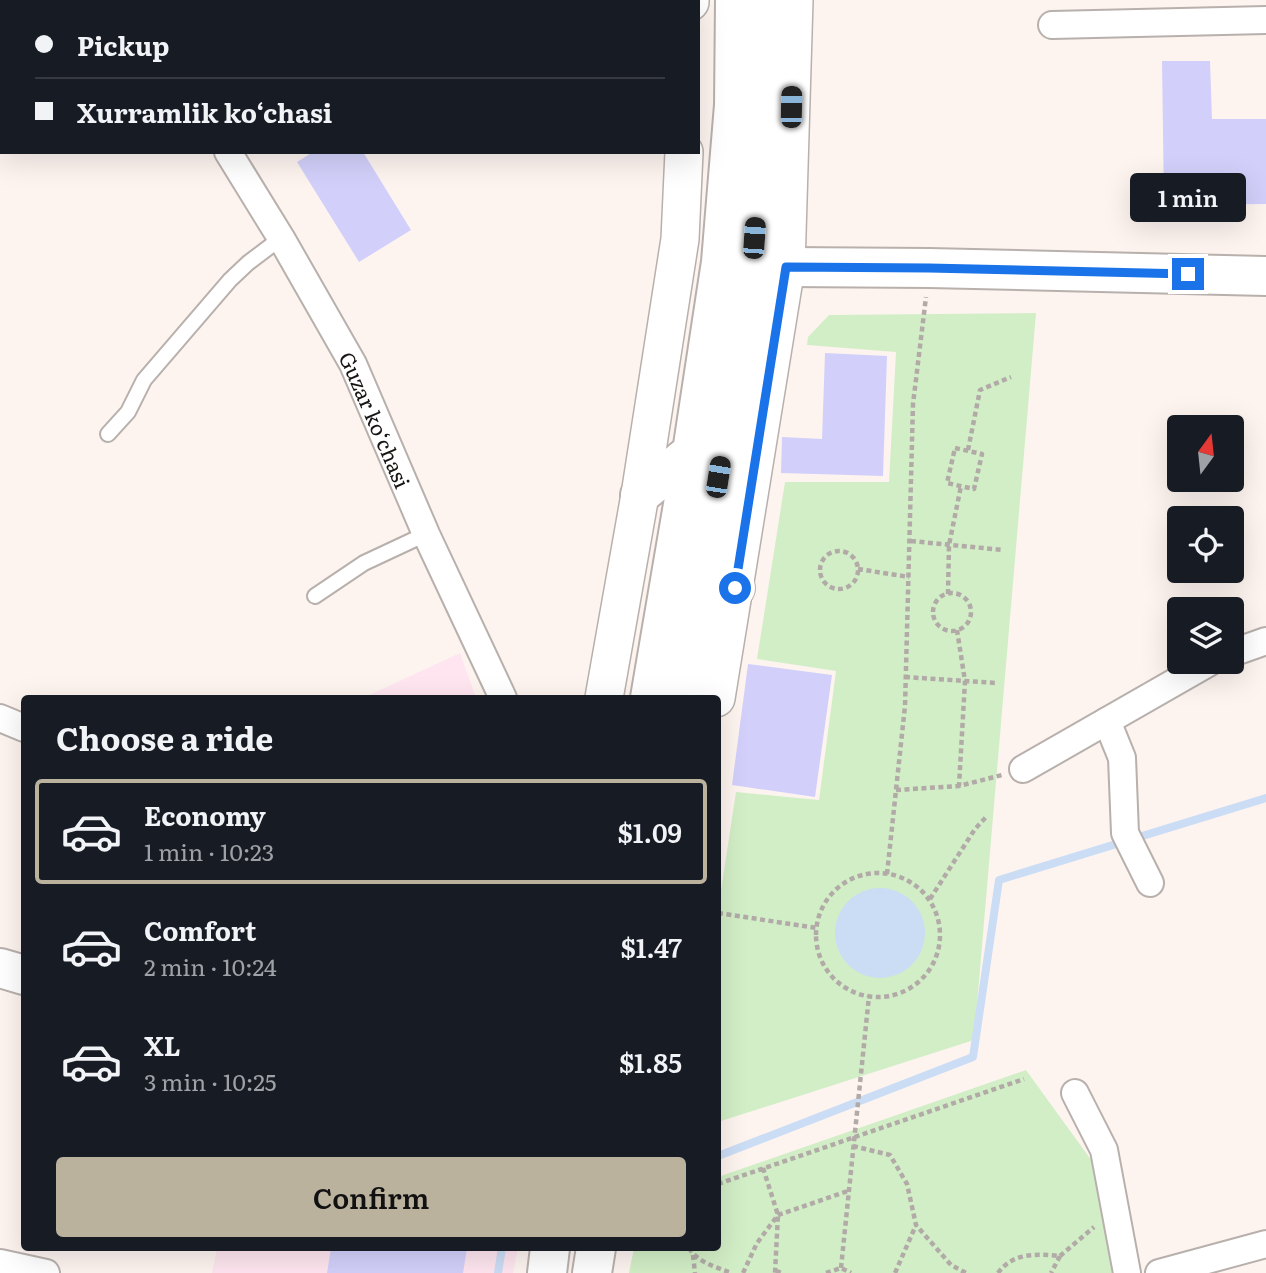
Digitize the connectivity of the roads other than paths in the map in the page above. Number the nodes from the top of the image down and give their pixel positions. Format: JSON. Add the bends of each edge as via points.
{"nodes":[{"id":1,"x":735,"y":0,"type":"edge"},
{"id":2,"x":765,"y":0,"type":"edge"},
{"id":3,"x":794,"y":0,"type":"edge"},
{"id":4,"x":1266,"y":20,"type":"edge"},
{"id":5,"x":1052,"y":25,"type":"dead end"},
{"id":6,"x":229,"y":154,"type":"edge"},
{"id":7,"x":684,"y":154,"type":"edge"},
{"id":8,"x":281,"y":238,"type":"junction"},
{"id":9,"x":786,"y":267,"type":"junction"},
{"id":10,"x":1266,"y":276,"type":"edge"},
{"id":11,"x":108,"y":434,"type":"dead end"},
{"id":12,"x":692,"y":452,"type":"junction"},
{"id":13,"x":640,"y":495,"type":"junction"},
{"id":14,"x":426,"y":534,"type":"junction"},
{"id":15,"x":717,"y":585,"type":"junction"},
{"id":16,"x":315,"y":596,"type":"dead end"},
{"id":17,"x":1266,"y":641,"type":"edge"},
{"id":18,"x":1244,"y":649,"type":"edge"},
{"id":19,"x":1189,"y":674,"type":"edge"},
{"id":20,"x":502,"y":695,"type":"edge"},
{"id":21,"x":605,"y":695,"type":"edge"},
{"id":22,"x":651,"y":695,"type":"edge"},
{"id":23,"x":682,"y":695,"type":"edge"},
{"id":24,"x":716,"y":695,"type":"edge"},
{"id":25,"x":0,"y":718,"type":"edge"},
{"id":26,"x":1107,"y":721,"type":"junction"},
{"id":27,"x":21,"y":727,"type":"edge"},
{"id":28,"x":1023,"y":769,"type":"road end"},
{"id":29,"x":1150,"y":883,"type":"dead end"},
{"id":30,"x":0,"y":968,"type":"edge"},
{"id":31,"x":21,"y":974,"type":"edge"},
{"id":32,"x":1075,"y":1093,"type":"dead end"},
{"id":33,"x":1266,"y":1244,"type":"edge"},
{"id":34,"x":550,"y":1251,"type":"edge"},
{"id":35,"x":596,"y":1251,"type":"edge"},
{"id":36,"x":0,"y":1263,"type":"edge"},
{"id":37,"x":46,"y":1273,"type":"edge"},
{"id":38,"x":547,"y":1273,"type":"edge"},
{"id":39,"x":592,"y":1273,"type":"edge"},
{"id":40,"x":1127,"y":1273,"type":"edge"},
{"id":41,"x":1159,"y":1273,"type":"edge"}],
"edges":[{"from":1,"to":12,"type":"main road","via":[[734,105],[721,262]]},
{"from":2,"to":15,"type":"main road","via":[[764,107],[752,265]]},
{"from":3,"to":9,"type":"street"},
{"from":4,"to":5,"type":"street"},
{"from":6,"to":8,"type":"street","name":"Guzar ko‘chasi"},
{"from":7,"to":13,"type":"street","via":[[680,239]]},
{"from":8,"to":11,"type":"lane","via":[[230,280],[144,380],[128,412]]},
{"from":8,"to":14,"type":"street","name":"Guzar ko‘chasi","via":[[354,364]]},
{"from":9,"to":10,"type":"main road"},
{"from":9,"to":15,"type":"street"},
{"from":12,"to":13,"type":"main road"},
{"from":12,"to":22,"type":"main road"},
{"from":13,"to":21,"type":"street"},
{"from":14,"to":16,"type":"lane","via":[[364,563]]},
{"from":14,"to":20,"type":"street","name":"Guzar ko‘chasi"},
{"from":15,"to":23,"type":"main road"},
{"from":15,"to":24,"type":"street"},
{"from":17,"to":18,"type":"street"},
{"from":19,"to":26,"type":"street"},
{"from":25,"to":27,"type":"street"},
{"from":26,"to":28,"type":"street"},
{"from":26,"to":29,"type":"street","via":[[1122,758],[1125,833]]},
{"from":30,"to":31,"type":"main road"},
{"from":32,"to":40,"type":"street","via":[[1104,1150]]},
{"from":33,"to":41,"type":"street"},
{"from":34,"to":38,"type":"main road"},
{"from":35,"to":39,"type":"main road"},
{"from":36,"to":37,"type":"street"}]}
